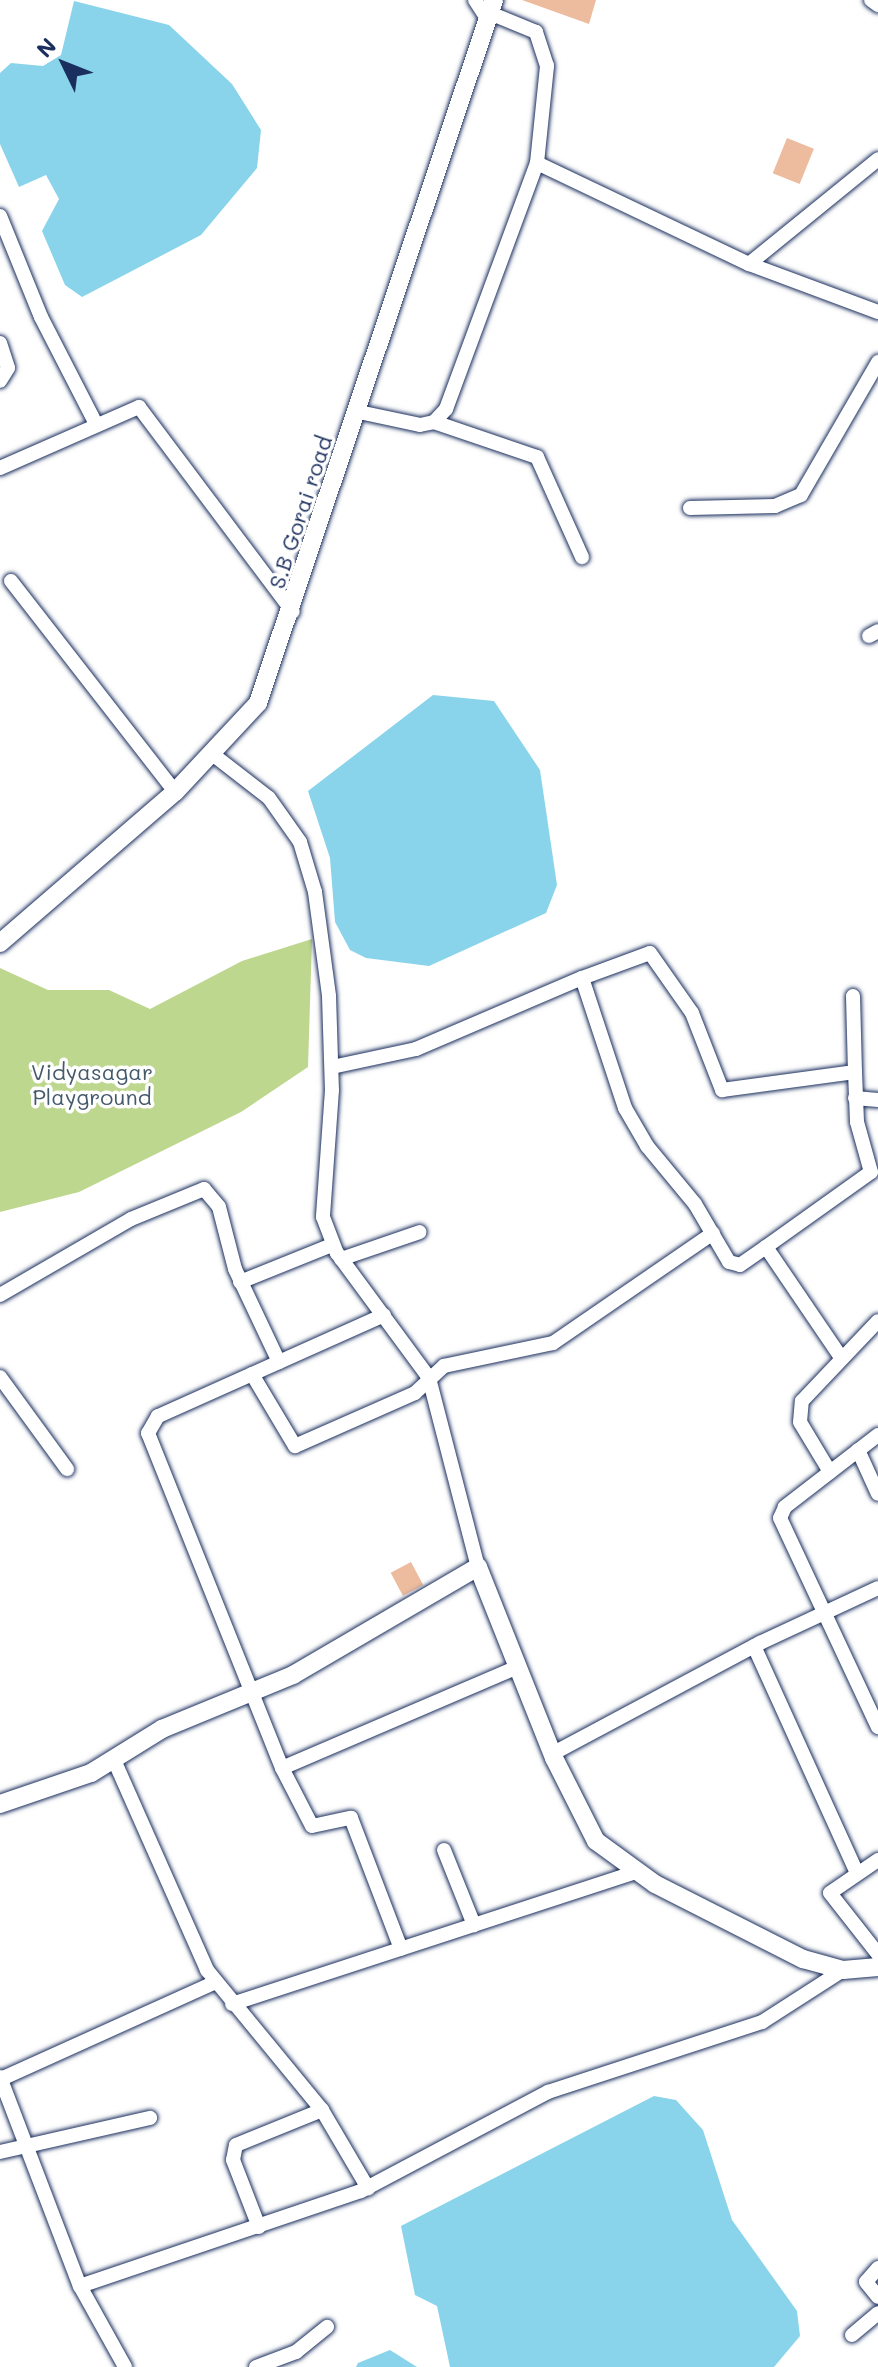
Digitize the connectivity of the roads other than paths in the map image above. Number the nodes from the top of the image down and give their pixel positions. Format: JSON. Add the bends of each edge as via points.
{"nodes":[{"id":1,"x":475,"y":0,"type":"edge"},
{"id":2,"x":871,"y":0,"type":"edge"},
{"id":3,"x":878,"y":5,"type":"edge"},
{"id":4,"x":491,"y":11,"type":"edge"},
{"id":5,"x":878,"y":159,"type":"edge"},
{"id":6,"x":537,"y":163,"type":"junction"},
{"id":7,"x":0,"y":216,"type":"edge"},
{"id":8,"x":749,"y":264,"type":"junction"},
{"id":9,"x":878,"y":312,"type":"edge"},
{"id":10,"x":0,"y":343,"type":"edge"},
{"id":11,"x":878,"y":362,"type":"edge"},
{"id":12,"x":0,"y":381,"type":"edge"},
{"id":13,"x":359,"y":412,"type":"junction"},
{"id":14,"x":95,"y":422,"type":"junction"},
{"id":15,"x":434,"y":422,"type":"junction"},
{"id":16,"x":0,"y":468,"type":"edge"},
{"id":17,"x":690,"y":508,"type":"dead end"},
{"id":18,"x":582,"y":557,"type":"dead end"},
{"id":19,"x":11,"y":581,"type":"dead end"},
{"id":20,"x":293,"y":612,"type":"junction"},
{"id":21,"x":211,"y":753,"type":"junction"},
{"id":22,"x":175,"y":792,"type":"junction"},
{"id":23,"x":0,"y":943,"type":"edge"},
{"id":24,"x":582,"y":978,"type":"junction"},
{"id":25,"x":853,"y":996,"type":"dead end"},
{"id":26,"x":332,"y":1067,"type":"junction"},
{"id":27,"x":855,"y":1072,"type":"junction"},
{"id":28,"x":855,"y":1098,"type":"junction"},
{"id":29,"x":878,"y":1100,"type":"edge"},
{"id":30,"x":420,"y":1232,"type":"dead end"},
{"id":31,"x":713,"y":1233,"type":"junction"},
{"id":32,"x":332,"y":1245,"type":"junction"},
{"id":33,"x":766,"y":1247,"type":"junction"},
{"id":34,"x":341,"y":1259,"type":"junction"},
{"id":35,"x":240,"y":1282,"type":"junction"},
{"id":36,"x":0,"y":1295,"type":"edge"},
{"id":37,"x":384,"y":1315,"type":"junction"},
{"id":38,"x":878,"y":1321,"type":"edge"},
{"id":39,"x":840,"y":1356,"type":"junction"},
{"id":40,"x":279,"y":1362,"type":"junction"},
{"id":41,"x":252,"y":1374,"type":"junction"},
{"id":42,"x":0,"y":1377,"type":"edge"},
{"id":43,"x":429,"y":1378,"type":"junction"},
{"id":44,"x":878,"y":1435,"type":"edge"},
{"id":45,"x":858,"y":1450,"type":"junction"},
{"id":46,"x":67,"y":1469,"type":"dead end"},
{"id":47,"x":830,"y":1472,"type":"junction"},
{"id":48,"x":878,"y":1494,"type":"edge"},
{"id":49,"x":478,"y":1567,"type":"junction"},
{"id":50,"x":878,"y":1588,"type":"edge"},
{"id":51,"x":825,"y":1613,"type":"junction"},
{"id":52,"x":754,"y":1646,"type":"junction"},
{"id":53,"x":518,"y":1667,"type":"junction"},
{"id":54,"x":249,"y":1695,"type":"junction"},
{"id":55,"x":878,"y":1727,"type":"edge"},
{"id":56,"x":552,"y":1754,"type":"junction"},
{"id":57,"x":114,"y":1760,"type":"junction"},
{"id":58,"x":282,"y":1768,"type":"junction"},
{"id":59,"x":0,"y":1804,"type":"edge"},
{"id":60,"x":444,"y":1850,"type":"dead end"},
{"id":61,"x":878,"y":1860,"type":"edge"},
{"id":62,"x":635,"y":1872,"type":"junction"},
{"id":63,"x":857,"y":1873,"type":"junction"},
{"id":64,"x":474,"y":1925,"type":"junction"},
{"id":65,"x":401,"y":1949,"type":"junction"},
{"id":66,"x":878,"y":1954,"type":"edge"},
{"id":67,"x":878,"y":1967,"type":"edge"},
{"id":68,"x":843,"y":1970,"type":"junction"},
{"id":69,"x":216,"y":1982,"type":"junction"},
{"id":70,"x":232,"y":2004,"type":"junction"},
{"id":71,"x":0,"y":2078,"type":"edge"},
{"id":72,"x":322,"y":2110,"type":"junction"},
{"id":73,"x":150,"y":2118,"type":"dead end"},
{"id":74,"x":29,"y":2149,"type":"junction"},
{"id":75,"x":0,"y":2152,"type":"edge"},
{"id":76,"x":368,"y":2188,"type":"junction"},
{"id":77,"x":259,"y":2227,"type":"junction"},
{"id":78,"x":878,"y":2268,"type":"edge"},
{"id":79,"x":80,"y":2286,"type":"junction"},
{"id":80,"x":878,"y":2297,"type":"edge"},
{"id":81,"x":878,"y":2313,"type":"edge"},
{"id":82,"x":327,"y":2327,"type":"dead end"},
{"id":83,"x":852,"y":2335,"type":"dead end"},
{"id":84,"x":125,"y":2367,"type":"edge"},
{"id":85,"x":256,"y":2367,"type":"edge"}],
"edges":[{"from":1,"to":4,"type":"street"},
{"from":2,"to":3,"type":"street"},
{"from":4,"to":6,"type":"street","via":[[536,32],[547,66]]},
{"from":4,"to":13,"type":"street","name":"S.B Gorai road"},
{"from":5,"to":8,"type":"street"},
{"from":6,"to":8,"type":"street"},
{"from":6,"to":15,"type":"street","via":[[457,390]]},
{"from":7,"to":14,"type":"street","via":[[41,317]]},
{"from":8,"to":9,"type":"street"},
{"from":10,"to":12,"type":"street","via":[[8,368]]},
{"from":11,"to":17,"type":"street","via":[[801,495],[775,506]]},
{"from":13,"to":15,"type":"street","via":[[420,425]]},
{"from":13,"to":20,"type":"street","name":"S.B Gorai road"},
{"from":14,"to":16,"type":"street"},
{"from":14,"to":20,"type":"street","via":[[133,405],[145,412]]},
{"from":15,"to":18,"type":"street","via":[[522,447],[537,457]]},
{"from":19,"to":22,"type":"street"},
{"from":20,"to":21,"type":"street","name":"S.B Gorai road","via":[[258,703]]},
{"from":21,"to":22,"type":"street","name":"S.B Gorai road"},
{"from":21,"to":26,"type":"street","via":[[269,798],[300,842],[323,947]]},
{"from":22,"to":23,"type":"street","name":"S.B Gorai road"},
{"from":24,"to":26,"type":"street","via":[[416,1049]]},
{"from":24,"to":27,"type":"street","via":[[650,953],[692,1013],[722,1090]]},
{"from":24,"to":31,"type":"street","via":[[633,1125]]},
{"from":25,"to":27,"type":"street"},
{"from":26,"to":32,"type":"street","via":[[323,1196]]},
{"from":27,"to":28,"type":"street"},
{"from":28,"to":29,"type":"street"},
{"from":28,"to":33,"type":"street","via":[[871,1172]]},
{"from":30,"to":34,"type":"street"},
{"from":31,"to":33,"type":"street","via":[[734,1265]]},
{"from":31,"to":43,"type":"street","via":[[553,1343],[444,1366]]},
{"from":32,"to":34,"type":"street"},
{"from":32,"to":35,"type":"street"},
{"from":33,"to":39,"type":"street"},
{"from":34,"to":37,"type":"street"},
{"from":35,"to":36,"type":"street","via":[[219,1207],[204,1189],[131,1219]]},
{"from":35,"to":40,"type":"street"},
{"from":37,"to":40,"type":"street"},
{"from":37,"to":43,"type":"street"},
{"from":38,"to":39,"type":"street"},
{"from":39,"to":47,"type":"street","via":[[799,1412]]},
{"from":40,"to":41,"type":"street"},
{"from":41,"to":43,"type":"street","via":[[295,1446],[415,1393]]},
{"from":41,"to":54,"type":"street","via":[[158,1416],[148,1428]]},
{"from":42,"to":46,"type":"street"},
{"from":43,"to":49,"type":"street"},
{"from":44,"to":45,"type":"street"},
{"from":45,"to":47,"type":"street"},
{"from":45,"to":48,"type":"street"},
{"from":47,"to":51,"type":"street","via":[[780,1518]]},
{"from":49,"to":53,"type":"street"},
{"from":49,"to":54,"type":"street"},
{"from":50,"to":51,"type":"street"},
{"from":51,"to":52,"type":"street"},
{"from":51,"to":55,"type":"street"},
{"from":52,"to":56,"type":"street"},
{"from":52,"to":63,"type":"street"},
{"from":53,"to":56,"type":"street"},
{"from":53,"to":58,"type":"street"},
{"from":54,"to":57,"type":"street","via":[[162,1729]]},
{"from":54,"to":58,"type":"street"},
{"from":56,"to":62,"type":"street","via":[[596,1841]]},
{"from":57,"to":59,"type":"street"},
{"from":57,"to":69,"type":"street"},
{"from":58,"to":65,"type":"street","via":[[312,1826],[351,1818]]},
{"from":60,"to":64,"type":"street"},
{"from":61,"to":63,"type":"street"},
{"from":62,"to":64,"type":"street"},
{"from":62,"to":68,"type":"street","via":[[803,1959]]},
{"from":63,"to":66,"type":"street","via":[[830,1893]]},
{"from":64,"to":65,"type":"street"},
{"from":65,"to":70,"type":"street"},
{"from":67,"to":68,"type":"street"},
{"from":68,"to":76,"type":"street","via":[[816,1993],[762,2022],[558,2088]]},
{"from":69,"to":70,"type":"street"},
{"from":69,"to":71,"type":"street"},
{"from":70,"to":72,"type":"street"},
{"from":71,"to":74,"type":"street"},
{"from":72,"to":76,"type":"street"},
{"from":72,"to":77,"type":"street","via":[[236,2145],[233,2160]]},
{"from":73,"to":74,"type":"street"},
{"from":74,"to":75,"type":"street"},
{"from":74,"to":79,"type":"street"},
{"from":76,"to":77,"type":"street"},
{"from":77,"to":79,"type":"street"},
{"from":78,"to":80,"type":"street","via":[[866,2282]]},
{"from":79,"to":84,"type":"street"},
{"from":81,"to":83,"type":"street"},
{"from":82,"to":85,"type":"street","via":[[296,2352]]}]}
